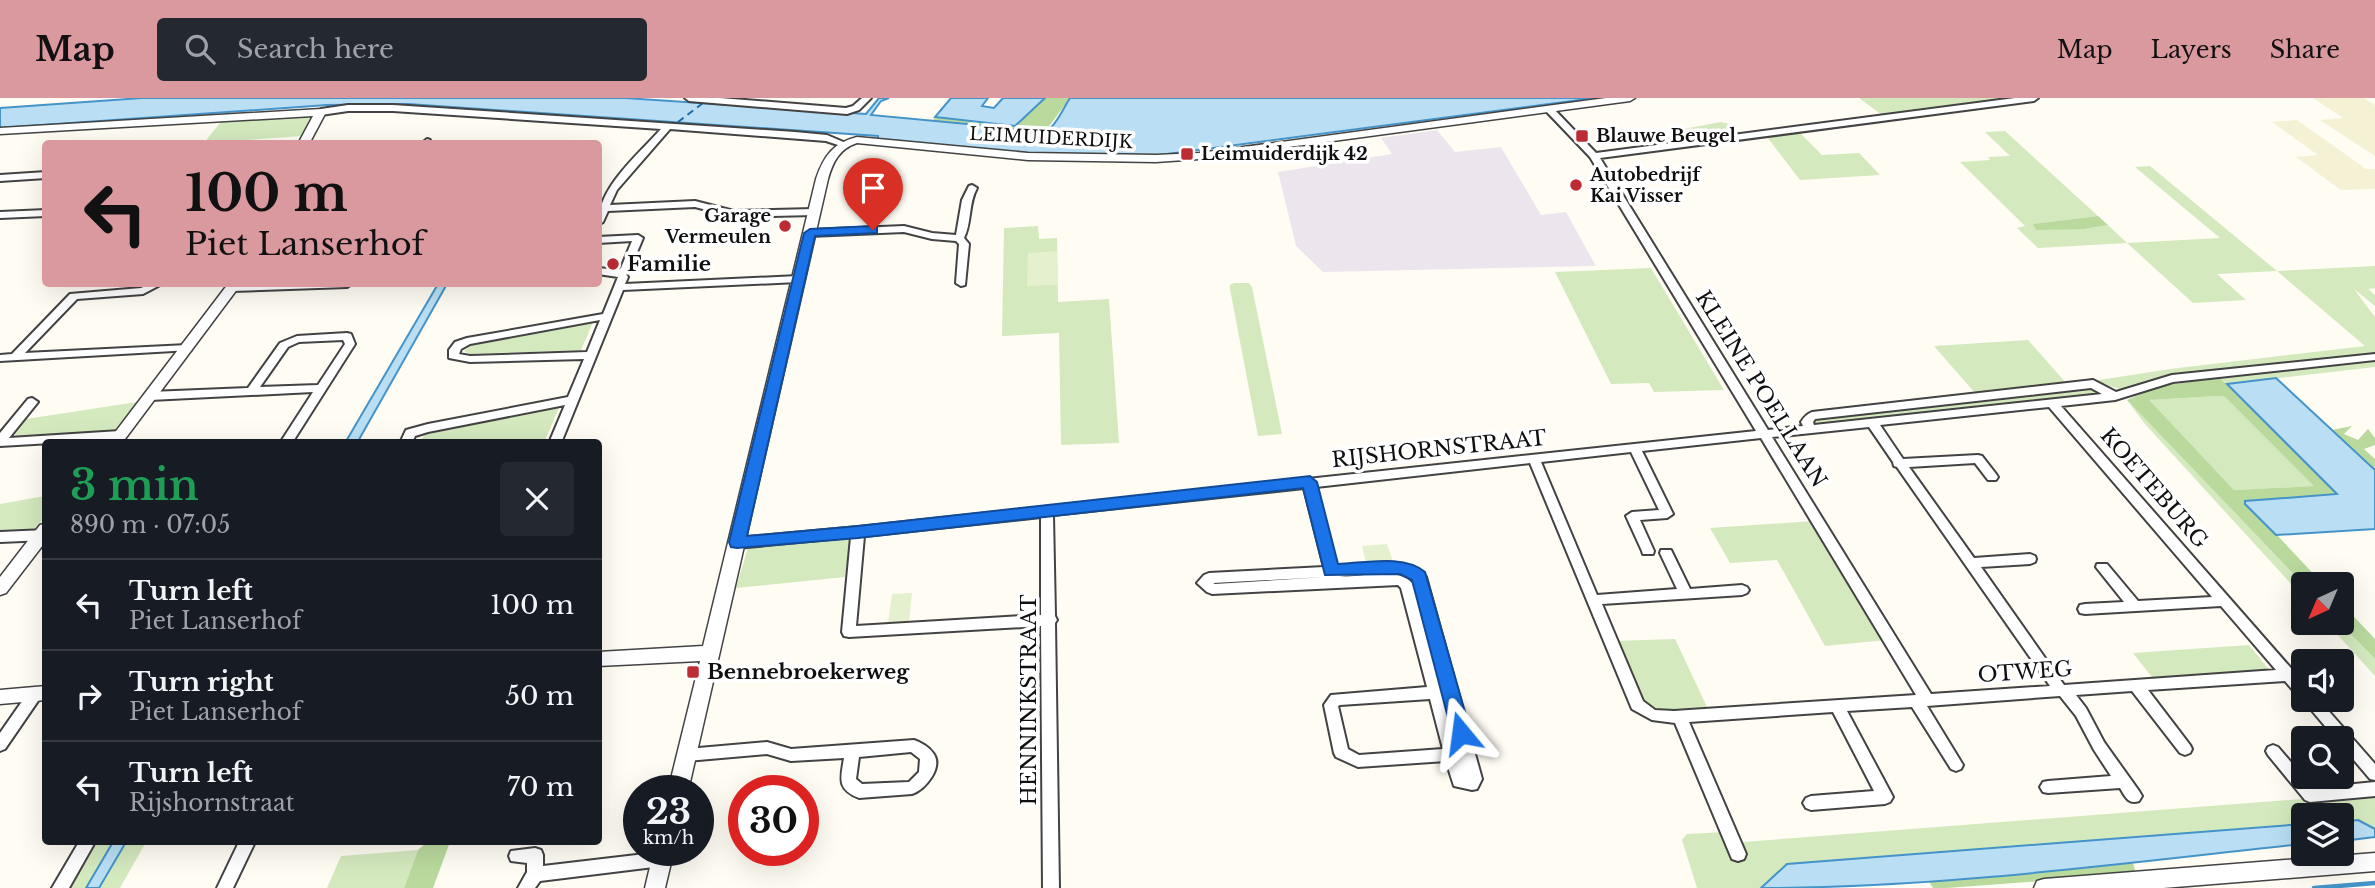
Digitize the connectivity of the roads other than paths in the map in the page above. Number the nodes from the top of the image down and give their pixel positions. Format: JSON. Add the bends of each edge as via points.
{"nodes":[{"id":1,"x":689,"y":98,"type":"edge"},
{"id":2,"x":867,"y":98,"type":"edge"},
{"id":3,"x":1630,"y":98,"type":"edge"},
{"id":4,"x":2034,"y":98,"type":"edge"},
{"id":5,"x":1549,"y":109,"type":"junction"},
{"id":6,"x":321,"y":112,"type":"junction"},
{"id":7,"x":668,"y":126,"type":"junction"},
{"id":8,"x":0,"y":131,"type":"edge"},
{"id":9,"x":305,"y":140,"type":"edge"},
{"id":10,"x":844,"y":144,"type":"junction"},
{"id":11,"x":1594,"y":156,"type":"junction"},
{"id":12,"x":42,"y":175,"type":"edge"},
{"id":13,"x":0,"y":178,"type":"edge"},
{"id":14,"x":972,"y":188,"type":"dead end"},
{"id":15,"x":605,"y":208,"type":"junction"},
{"id":16,"x":814,"y":212,"type":"junction"},
{"id":17,"x":42,"y":213,"type":"edge"},
{"id":18,"x":602,"y":214,"type":"edge"},
{"id":19,"x":0,"y":215,"type":"edge"},
{"id":20,"x":810,"y":233,"type":"junction"},
{"id":21,"x":959,"y":237,"type":"junction"},
{"id":22,"x":602,"y":240,"type":"edge"},
{"id":23,"x":602,"y":271,"type":"edge"},
{"id":24,"x":620,"y":273,"type":"junction"},
{"id":25,"x":798,"y":279,"type":"junction"},
{"id":26,"x":961,"y":283,"type":"dead end"},
{"id":27,"x":89,"y":287,"type":"edge"},
{"id":28,"x":150,"y":287,"type":"edge"},
{"id":29,"x":232,"y":287,"type":"edge"},
{"id":30,"x":619,"y":287,"type":"junction"},
{"id":31,"x":82,"y":294,"type":"junction"},
{"id":32,"x":607,"y":316,"type":"junction"},
{"id":33,"x":187,"y":348,"type":"junction"},
{"id":34,"x":591,"y":355,"type":"junction"},
{"id":35,"x":15,"y":357,"type":"junction"},
{"id":36,"x":2375,"y":357,"type":"edge"},
{"id":37,"x":0,"y":358,"type":"edge"},
{"id":38,"x":321,"y":387,"type":"junction"},
{"id":39,"x":252,"y":391,"type":"junction"},
{"id":40,"x":2115,"y":396,"type":"junction"},
{"id":41,"x":150,"y":397,"type":"junction"},
{"id":42,"x":573,"y":400,"type":"junction"},
{"id":43,"x":32,"y":402,"type":"dead end"},
{"id":44,"x":2052,"y":403,"type":"junction"},
{"id":45,"x":1872,"y":423,"type":"junction"},
{"id":46,"x":1810,"y":430,"type":"junction"},
{"id":47,"x":1764,"y":435,"type":"junction"},
{"id":48,"x":117,"y":439,"type":"edge"},
{"id":49,"x":288,"y":439,"type":"edge"},
{"id":50,"x":408,"y":439,"type":"edge"},
{"id":51,"x":557,"y":439,"type":"edge"},
{"id":52,"x":42,"y":441,"type":"edge"},
{"id":53,"x":0,"y":442,"type":"edge"},
{"id":54,"x":1634,"y":447,"type":"junction"},
{"id":55,"x":1534,"y":458,"type":"junction"},
{"id":56,"x":1898,"y":463,"type":"junction"},
{"id":57,"x":1992,"y":477,"type":"dead end"},
{"id":58,"x":1310,"y":482,"type":"junction"},
{"id":59,"x":1048,"y":511,"type":"junction"},
{"id":60,"x":858,"y":532,"type":"junction"},
{"id":61,"x":42,"y":533,"type":"edge"},
{"id":62,"x":42,"y":536,"type":"edge"},
{"id":63,"x":0,"y":537,"type":"edge"},
{"id":64,"x":737,"y":542,"type":"junction"},
{"id":65,"x":1648,"y":551,"type":"dead end"},
{"id":66,"x":1666,"y":553,"type":"dead end"},
{"id":67,"x":2030,"y":559,"type":"dead end"},
{"id":68,"x":1971,"y":563,"type":"junction"},
{"id":69,"x":2102,"y":567,"type":"dead end"},
{"id":70,"x":1333,"y":576,"type":"junction"},
{"id":71,"x":0,"y":589,"type":"edge"},
{"id":72,"x":1742,"y":590,"type":"dead end"},
{"id":73,"x":1686,"y":594,"type":"junction"},
{"id":74,"x":1593,"y":600,"type":"junction"},
{"id":75,"x":2224,"y":601,"type":"junction"},
{"id":76,"x":2135,"y":606,"type":"junction"},
{"id":77,"x":2085,"y":609,"type":"dead end"},
{"id":78,"x":1049,"y":620,"type":"junction"},
{"id":79,"x":711,"y":653,"type":"junction"},
{"id":80,"x":602,"y":659,"type":"edge"},
{"id":81,"x":2288,"y":675,"type":"junction"},
{"id":82,"x":2291,"y":678,"type":"edge"},
{"id":83,"x":2136,"y":686,"type":"junction"},
{"id":84,"x":2063,"y":691,"type":"junction"},
{"id":85,"x":1443,"y":692,"type":"junction"},
{"id":86,"x":40,"y":694,"type":"edge"},
{"id":87,"x":0,"y":696,"type":"edge"},
{"id":88,"x":1922,"y":700,"type":"junction"},
{"id":89,"x":1837,"y":706,"type":"junction"},
{"id":90,"x":2321,"y":712,"type":"edge"},
{"id":91,"x":1680,"y":717,"type":"junction"},
{"id":92,"x":0,"y":746,"type":"edge"},
{"id":93,"x":2185,"y":749,"type":"dead end"},
{"id":94,"x":852,"y":751,"type":"junction"},
{"id":95,"x":2273,"y":751,"type":"dead end"},
{"id":96,"x":1467,"y":754,"type":"junction"},
{"id":97,"x":687,"y":755,"type":"junction"},
{"id":98,"x":1451,"y":755,"type":"junction"},
{"id":99,"x":1956,"y":765,"type":"dead end"},
{"id":100,"x":2375,"y":774,"type":"edge"},
{"id":101,"x":682,"y":775,"type":"edge"},
{"id":102,"x":2123,"y":781,"type":"junction"},
{"id":103,"x":2048,"y":787,"type":"dead end"},
{"id":104,"x":2375,"y":789,"type":"edge"},
{"id":105,"x":2134,"y":796,"type":"dead end"},
{"id":106,"x":1811,"y":803,"type":"dead end"},
{"id":107,"x":86,"y":845,"type":"edge"},
{"id":108,"x":246,"y":845,"type":"edge"},
{"id":109,"x":1738,"y":854,"type":"dead end"},
{"id":110,"x":517,"y":856,"type":"dead end"},
{"id":111,"x":2375,"y":862,"type":"edge"},
{"id":112,"x":628,"y":866,"type":"edge"},
{"id":113,"x":660,"y":866,"type":"edge"},
{"id":114,"x":531,"y":881,"type":"edge"},
{"id":115,"x":60,"y":888,"type":"edge"},
{"id":116,"x":225,"y":888,"type":"edge"},
{"id":117,"x":655,"y":888,"type":"edge"},
{"id":118,"x":1051,"y":888,"type":"edge"},
{"id":119,"x":2044,"y":888,"type":"edge"}],
"edges":[{"from":1,"to":2,"type":"street","via":[[847,111]]},
{"from":3,"to":5,"type":"street","name":"LEIMUIDERDIJK"},
{"from":4,"to":11,"type":"street"},
{"from":5,"to":10,"type":"street","name":"LEIMUIDERDIJK","via":[[1141,161],[1065,160],[858,140]]},
{"from":5,"to":11,"type":"street","name":"KLEINE POELLAAN"},
{"from":6,"to":7,"type":"street","via":[[393,108]]},
{"from":6,"to":8,"type":"street"},
{"from":6,"to":9,"type":"street"},
{"from":7,"to":10,"type":"street","via":[[818,137]]},
{"from":7,"to":15,"type":"street","via":[[618,183]]},
{"from":10,"to":16,"type":"street","via":[[827,164]]},
{"from":11,"to":47,"type":"street","name":"KLEINE POELLAAN"},
{"from":12,"to":13,"type":"street"},
{"from":14,"to":21,"type":"street"},
{"from":15,"to":16,"type":"street","via":[[695,204],[734,214]]},
{"from":15,"to":18,"type":"street"},
{"from":16,"to":20,"type":"street"},
{"from":17,"to":19,"type":"street"},
{"from":20,"to":21,"type":"street","via":[[904,229]]},
{"from":20,"to":25,"type":"street"},
{"from":21,"to":26,"type":"street","via":[[964,244]]},
{"from":22,"to":24,"type":"street","via":[[638,238]]},
{"from":23,"to":24,"type":"street"},
{"from":24,"to":30,"type":"street"},
{"from":25,"to":30,"type":"street"},
{"from":25,"to":64,"type":"street"},
{"from":27,"to":31,"type":"street"},
{"from":28,"to":31,"type":"street"},
{"from":29,"to":33,"type":"street"},
{"from":30,"to":32,"type":"street"},
{"from":31,"to":35,"type":"street","via":[[69,300]]},
{"from":32,"to":34,"type":"street"},
{"from":32,"to":34,"type":"street","via":[[467,341],[458,345],[453,356]]},
{"from":33,"to":35,"type":"street"},
{"from":33,"to":41,"type":"street"},
{"from":34,"to":42,"type":"street"},
{"from":35,"to":37,"type":"street"},
{"from":36,"to":40,"type":"street","name":"RIJSHORNSTRAAT","via":[[2172,379]]},
{"from":38,"to":39,"type":"street"},
{"from":38,"to":39,"type":"street","via":[[349,344],[347,336],[297,339],[284,345]]},
{"from":38,"to":49,"type":"street"},
{"from":39,"to":41,"type":"street"},
{"from":40,"to":44,"type":"street","name":"RIJSHORNSTRAAT"},
{"from":40,"to":46,"type":"street","via":[[2085,384],[1812,416],[1807,422]]},
{"from":41,"to":48,"type":"street"},
{"from":42,"to":50,"type":"street","via":[[410,433]]},
{"from":42,"to":51,"type":"street"},
{"from":43,"to":53,"type":"street"},
{"from":44,"to":45,"type":"street","name":"RIJSHORNSTRAAT"},
{"from":44,"to":75,"type":"street","name":"KOETEBURG"},
{"from":45,"to":46,"type":"street","name":"RIJSHORNSTRAAT"},
{"from":45,"to":56,"type":"street"},
{"from":46,"to":47,"type":"street","name":"RIJSHORNSTRAAT"},
{"from":47,"to":54,"type":"street","name":"RIJSHORNSTRAAT"},
{"from":47,"to":88,"type":"street","name":"KLEINE POELLAAN"},
{"from":52,"to":53,"type":"street"},
{"from":54,"to":55,"type":"street","name":"RIJSHORNSTRAAT"},
{"from":54,"to":65,"type":"street","via":[[1667,514],[1632,516]]},
{"from":55,"to":58,"type":"street","name":"RIJSHORNSTRAAT"},
{"from":55,"to":74,"type":"street","name":"OTWEG"},
{"from":56,"to":57,"type":"street","via":[[1978,459]]},
{"from":56,"to":68,"type":"street"},
{"from":58,"to":59,"type":"street","name":"RIJSHORNSTRAAT"},
{"from":58,"to":70,"type":"street"},
{"from":59,"to":60,"type":"street","name":"RIJSHORNSTRAAT"},
{"from":59,"to":78,"type":"street","name":"HENNINKSTRAAT"},
{"from":60,"to":64,"type":"street","name":"RIJSHORNSTRAAT"},
{"from":60,"to":78,"type":"street","via":[[849,632]]},
{"from":61,"to":63,"type":"street"},
{"from":62,"to":71,"type":"street"},
{"from":64,"to":79,"type":"street"},
{"from":66,"to":73,"type":"street"},
{"from":67,"to":68,"type":"street"},
{"from":68,"to":84,"type":"street"},
{"from":69,"to":76,"type":"street"},
{"from":70,"to":70,"type":"street","via":[[1209,578],[1204,583],[1212,589]]},
{"from":70,"to":85,"type":"street","via":[[1407,576]]},
{"from":72,"to":73,"type":"street"},
{"from":73,"to":74,"type":"street"},
{"from":74,"to":91,"type":"street","name":"OTWEG","via":[[1637,705],[1661,718]]},
{"from":75,"to":76,"type":"street"},
{"from":75,"to":81,"type":"street","name":"KOETEBURG"},
{"from":76,"to":77,"type":"street"},
{"from":78,"to":118,"type":"street","name":"HENNINKSTRAAT"},
{"from":79,"to":80,"type":"street"},
{"from":79,"to":97,"type":"street"},
{"from":81,"to":82,"type":"street","name":"KOETEBURG"},
{"from":81,"to":83,"type":"street","name":"OTWEG"},
{"from":83,"to":84,"type":"street","name":"OTWEG"},
{"from":83,"to":93,"type":"street"},
{"from":84,"to":88,"type":"street","name":"OTWEG"},
{"from":84,"to":102,"type":"street"},
{"from":85,"to":96,"type":"street"},
{"from":85,"to":98,"type":"street"},
{"from":85,"to":98,"type":"street","via":[[1336,699],[1331,705],[1341,753],[1357,761]]},
{"from":86,"to":87,"type":"street"},
{"from":86,"to":92,"type":"street"},
{"from":88,"to":89,"type":"street","name":"OTWEG"},
{"from":88,"to":99,"type":"street"},
{"from":89,"to":91,"type":"street","name":"OTWEG"},
{"from":89,"to":106,"type":"street","via":[[1885,797]]},
{"from":90,"to":100,"type":"street"},
{"from":91,"to":109,"type":"street"},
{"from":94,"to":94,"type":"street","via":[[848,782],[859,791],[912,788],[926,775],[928,757],[914,746]]},
{"from":94,"to":97,"type":"street","via":[[791,755],[767,748]]},
{"from":95,"to":104,"type":"street","via":[[2310,795]]},
{"from":96,"to":98,"type":"street"},
{"from":96,"to":98,"type":"street","via":[[1474,779],[1468,785],[1459,781]]},
{"from":97,"to":101,"type":"street"},
{"from":102,"to":103,"type":"street"},
{"from":102,"to":105,"type":"street"},
{"from":107,"to":115,"type":"street"},
{"from":108,"to":116,"type":"street"},
{"from":110,"to":114,"type":"street","via":[[535,855]]},
{"from":111,"to":119,"type":"street"},
{"from":112,"to":114,"type":"street"},
{"from":113,"to":117,"type":"street"}]}
